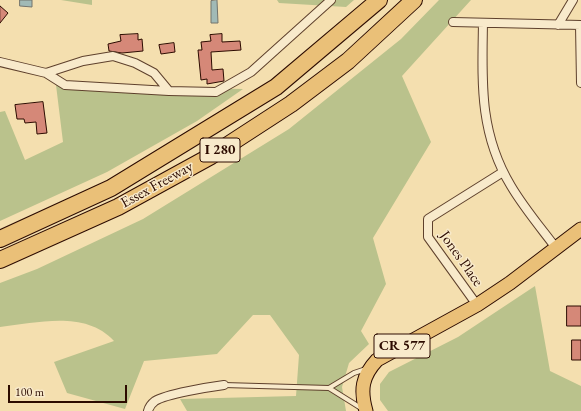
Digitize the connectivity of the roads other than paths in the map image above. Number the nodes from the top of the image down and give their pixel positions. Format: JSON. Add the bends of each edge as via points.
{"nodes":[{"id":1,"x":331,"y":0,"type":"edge"},
{"id":2,"x":379,"y":0,"type":"edge"},
{"id":3,"x":414,"y":0,"type":"edge"},
{"id":4,"x":573,"y":0,"type":"edge"},
{"id":5,"x":453,"y":22,"type":"dead end"},
{"id":6,"x":483,"y":23,"type":"junction"},
{"id":7,"x":558,"y":25,"type":"junction"},
{"id":8,"x":580,"y":25,"type":"edge"},
{"id":9,"x":0,"y":62,"type":"edge"},
{"id":10,"x":46,"y":74,"type":"junction"},
{"id":11,"x":581,"y":82,"type":"edge"},
{"id":12,"x":169,"y":91,"type":"junction"},
{"id":13,"x":503,"y":172,"type":"junction"},
{"id":14,"x":581,"y":229,"type":"edge"},
{"id":15,"x":0,"y":240,"type":"edge"},
{"id":16,"x":556,"y":248,"type":"junction"},
{"id":17,"x":0,"y":260,"type":"edge"},
{"id":18,"x":477,"y":305,"type":"junction"},
{"id":19,"x":369,"y":368,"type":"junction"},
{"id":20,"x":224,"y":385,"type":"joint"},
{"id":21,"x":329,"y":388,"type":"junction"},
{"id":22,"x":148,"y":411,"type":"edge"},
{"id":23,"x":365,"y":411,"type":"edge"}],
"edges":[{"from":1,"to":12,"type":"street","via":[[251,72],[216,92]]},
{"from":2,"to":15,"type":"highway","name":"Essex Freeway","number":"I 280","via":[[276,87],[111,188]]},
{"from":3,"to":17,"type":"highway","name":"Essex Freeway","number":"I 280","via":[[348,61],[298,100],[211,156],[118,207]]},
{"from":4,"to":7,"type":"street"},
{"from":5,"to":6,"type":"street"},
{"from":6,"to":7,"type":"street"},
{"from":6,"to":13,"type":"street","via":[[482,91],[485,114],[490,137]]},
{"from":7,"to":8,"type":"street"},
{"from":8,"to":11,"type":"street"},
{"from":9,"to":10,"type":"street"},
{"from":10,"to":12,"type":"street","via":[[65,85]]},
{"from":10,"to":12,"type":"street","via":[[83,61],[113,56],[154,73]]},
{"from":13,"to":16,"type":"street","via":[[520,200]]},
{"from":13,"to":18,"type":"street","name":"Jones Place","via":[[428,219],[428,237]]},
{"from":14,"to":16,"type":"main road","number":"CR 577"},
{"from":16,"to":18,"type":"main road","number":"CR 577"},
{"from":18,"to":19,"type":"main road","number":"CR 577","via":[[389,352]]},
{"from":19,"to":21,"type":"lane","via":[[354,372]]},
{"from":19,"to":23,"type":"main road","number":"CR 577","via":[[362,391]]},
{"from":20,"to":21,"type":"lane"},
{"from":20,"to":22,"type":"street","via":[[159,399]]},
{"from":21,"to":23,"type":"lane"}]}
